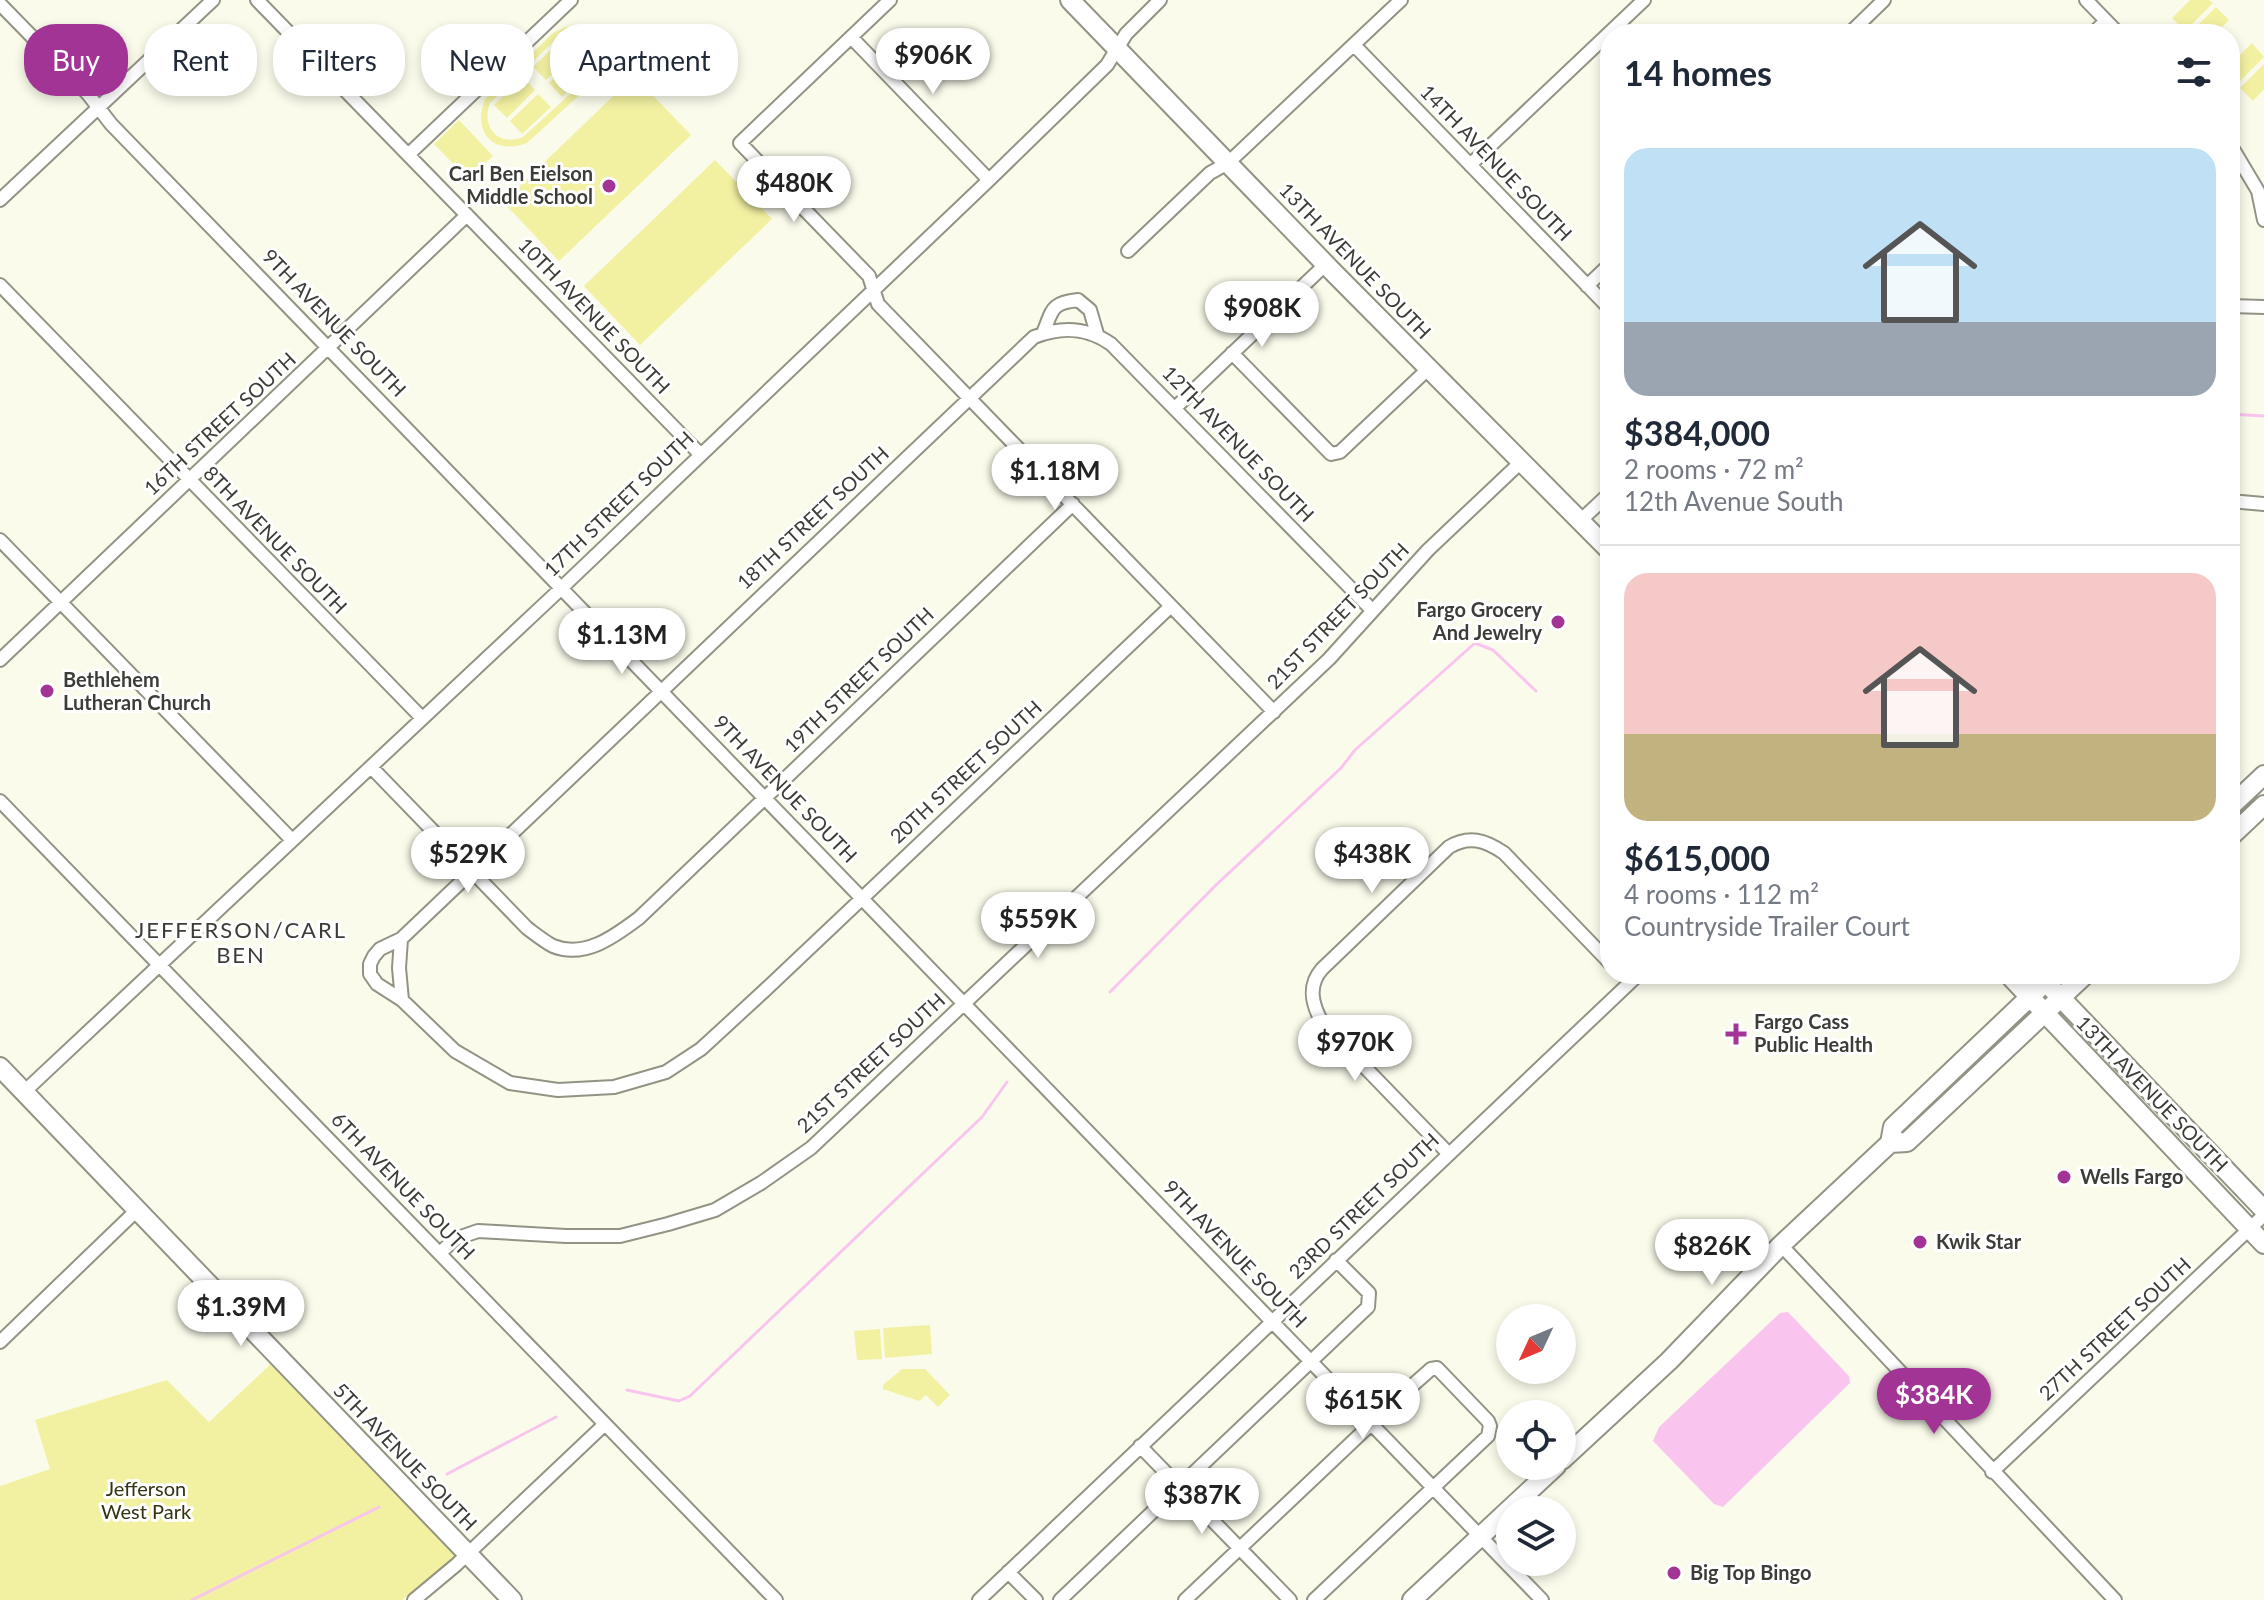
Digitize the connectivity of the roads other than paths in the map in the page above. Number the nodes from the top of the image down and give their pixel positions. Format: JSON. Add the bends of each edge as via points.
{"nodes":[{"id":1,"x":213,"y":0,"type":"edge"},
{"id":2,"x":257,"y":0,"type":"edge"},
{"id":3,"x":571,"y":0,"type":"edge"},
{"id":4,"x":890,"y":0,"type":"edge"},
{"id":5,"x":1070,"y":0,"type":"edge"},
{"id":6,"x":1160,"y":0,"type":"edge"},
{"id":7,"x":1401,"y":0,"type":"edge"},
{"id":8,"x":1644,"y":0,"type":"edge"},
{"id":9,"x":1884,"y":0,"type":"edge"},
{"id":10,"x":2086,"y":0,"type":"edge"},
{"id":11,"x":0,"y":4,"type":"edge"},
{"id":12,"x":2106,"y":21,"type":"junction"},
{"id":13,"x":1619,"y":24,"type":"edge"},
{"id":14,"x":1859,"y":24,"type":"edge"},
{"id":15,"x":2103,"y":24,"type":"edge"},
{"id":16,"x":2109,"y":24,"type":"edge"},
{"id":17,"x":851,"y":37,"type":"junction"},
{"id":18,"x":1600,"y":42,"type":"edge"},
{"id":19,"x":1354,"y":45,"type":"junction"},
{"id":20,"x":1118,"y":49,"type":"junction"},
{"id":21,"x":99,"y":108,"type":"junction"},
{"id":22,"x":409,"y":154,"type":"junction"},
{"id":23,"x":2240,"y":161,"type":"edge"},
{"id":24,"x":1228,"y":163,"type":"junction"},
{"id":25,"x":1470,"y":165,"type":"junction"},
{"id":26,"x":989,"y":180,"type":"junction"},
{"id":27,"x":0,"y":200,"type":"edge"},
{"id":28,"x":467,"y":215,"type":"junction"},
{"id":29,"x":2264,"y":220,"type":"edge"},
{"id":30,"x":1128,"y":251,"type":"dead end"},
{"id":31,"x":1326,"y":264,"type":"junction"},
{"id":32,"x":1600,"y":274,"type":"edge"},
{"id":33,"x":0,"y":285,"type":"edge"},
{"id":34,"x":1587,"y":286,"type":"junction"},
{"id":35,"x":874,"y":290,"type":"junction"},
{"id":36,"x":1600,"y":299,"type":"edge"},
{"id":37,"x":2240,"y":306,"type":"edge"},
{"id":38,"x":2264,"y":307,"type":"edge"},
{"id":39,"x":1043,"y":333,"type":"junction"},
{"id":40,"x":1097,"y":334,"type":"junction"},
{"id":41,"x":330,"y":348,"type":"junction"},
{"id":42,"x":1232,"y":353,"type":"junction"},
{"id":43,"x":1428,"y":369,"type":"junction"},
{"id":44,"x":969,"y":398,"type":"junction"},
{"id":45,"x":1175,"y":408,"type":"junction"},
{"id":46,"x":700,"y":454,"type":"junction"},
{"id":47,"x":1521,"y":462,"type":"junction"},
{"id":48,"x":188,"y":481,"type":"junction"},
{"id":49,"x":1600,"y":502,"type":"edge"},
{"id":50,"x":2240,"y":502,"type":"edge"},
{"id":51,"x":1073,"y":504,"type":"junction"},
{"id":52,"x":2264,"y":504,"type":"edge"},
{"id":53,"x":1580,"y":521,"type":"junction"},
{"id":54,"x":0,"y":540,"type":"edge"},
{"id":55,"x":1600,"y":541,"type":"edge"},
{"id":56,"x":561,"y":588,"type":"junction"},
{"id":57,"x":62,"y":602,"type":"junction"},
{"id":58,"x":1171,"y":606,"type":"junction"},
{"id":59,"x":1372,"y":610,"type":"junction"},
{"id":60,"x":0,"y":660,"type":"edge"},
{"id":61,"x":661,"y":690,"type":"junction"},
{"id":62,"x":1274,"y":712,"type":"junction"},
{"id":63,"x":422,"y":718,"type":"junction"},
{"id":64,"x":371,"y":767,"type":"junction"},
{"id":65,"x":2264,"y":775,"type":"edge"},
{"id":66,"x":765,"y":798,"type":"junction"},
{"id":67,"x":2240,"y":798,"type":"edge"},
{"id":68,"x":0,"y":801,"type":"edge"},
{"id":69,"x":2264,"y":805,"type":"edge"},
{"id":70,"x":2240,"y":828,"type":"edge"},
{"id":71,"x":292,"y":840,"type":"junction"},
{"id":72,"x":470,"y":871,"type":"junction"},
{"id":73,"x":862,"y":898,"type":"junction"},
{"id":74,"x":401,"y":939,"type":"junction"},
{"id":75,"x":1600,"y":953,"type":"edge"},
{"id":76,"x":161,"y":965,"type":"junction"},
{"id":77,"x":1622,"y":984,"type":"edge"},
{"id":78,"x":2018,"y":984,"type":"edge"},
{"id":79,"x":2040,"y":984,"type":"edge"},
{"id":80,"x":2051,"y":984,"type":"edge"},
{"id":81,"x":2075,"y":984,"type":"edge"},
{"id":82,"x":2030,"y":997,"type":"junction"},
{"id":83,"x":2061,"y":997,"type":"junction"},
{"id":84,"x":402,"y":1000,"type":"junction"},
{"id":85,"x":965,"y":1003,"type":"junction"},
{"id":86,"x":2044,"y":1012,"type":"junction"},
{"id":87,"x":0,"y":1067,"type":"edge"},
{"id":88,"x":24,"y":1092,"type":"junction"},
{"id":89,"x":1890,"y":1143,"type":"junction"},
{"id":90,"x":1449,"y":1154,"type":"junction"},
{"id":91,"x":137,"y":1210,"type":"junction"},
{"id":92,"x":2264,"y":1212,"type":"edge"},
{"id":93,"x":2250,"y":1229,"type":"junction"},
{"id":94,"x":2264,"y":1244,"type":"edge"},
{"id":95,"x":1781,"y":1245,"type":"junction"},
{"id":96,"x":440,"y":1253,"type":"junction"},
{"id":97,"x":1336,"y":1260,"type":"junction"},
{"id":98,"x":1272,"y":1321,"type":"junction"},
{"id":99,"x":0,"y":1342,"type":"edge"},
{"id":100,"x":1311,"y":1362,"type":"junction"},
{"id":101,"x":1372,"y":1423,"type":"junction"},
{"id":102,"x":605,"y":1424,"type":"junction"},
{"id":103,"x":1140,"y":1446,"type":"junction"},
{"id":104,"x":1576,"y":1447,"type":"edge"},
{"id":105,"x":1992,"y":1472,"type":"junction"},
{"id":106,"x":1541,"y":1480,"type":"edge"},
{"id":107,"x":1180,"y":1486,"type":"junction"},
{"id":108,"x":1433,"y":1486,"type":"junction"},
{"id":109,"x":1481,"y":1536,"type":"junction"},
{"id":110,"x":1239,"y":1548,"type":"junction"},
{"id":111,"x":467,"y":1554,"type":"junction"},
{"id":112,"x":1008,"y":1572,"type":"junction"},
{"id":113,"x":414,"y":1600,"type":"edge"},
{"id":114,"x":512,"y":1600,"type":"edge"},
{"id":115,"x":776,"y":1600,"type":"edge"},
{"id":116,"x":979,"y":1600,"type":"edge"},
{"id":117,"x":1036,"y":1600,"type":"edge"},
{"id":118,"x":1060,"y":1600,"type":"edge"},
{"id":119,"x":1185,"y":1600,"type":"edge"},
{"id":120,"x":1290,"y":1600,"type":"edge"},
{"id":121,"x":1314,"y":1600,"type":"edge"},
{"id":122,"x":1412,"y":1600,"type":"edge"},
{"id":123,"x":1542,"y":1600,"type":"edge"},
{"id":124,"x":2115,"y":1600,"type":"edge"}],
"edges":[{"from":1,"to":21,"type":"street"},
{"from":2,"to":22,"type":"street","name":"10TH AVENUE SOUTH"},
{"from":3,"to":22,"type":"street"},
{"from":4,"to":17,"type":"street"},
{"from":5,"to":20,"type":"main road","name":"13TH AVENUE SOUTH"},
{"from":6,"to":20,"type":"street","name":"17TH STREET SOUTH"},
{"from":7,"to":19,"type":"street"},
{"from":8,"to":13,"type":"street"},
{"from":9,"to":14,"type":"street"},
{"from":10,"to":12,"type":"street"},
{"from":11,"to":21,"type":"street","name":"9TH AVENUE SOUTH"},
{"from":12,"to":15,"type":"street"},
{"from":12,"to":16,"type":"street"},
{"from":17,"to":26,"type":"street"},
{"from":17,"to":35,"type":"street","via":[[740,143],[869,276]]},
{"from":18,"to":25,"type":"street"},
{"from":19,"to":24,"type":"street"},
{"from":19,"to":25,"type":"street","name":"14TH AVENUE SOUTH"},
{"from":20,"to":24,"type":"main road","name":"13TH AVENUE SOUTH"},
{"from":20,"to":26,"type":"street","name":"17TH STREET SOUTH"},
{"from":21,"to":27,"type":"street"},
{"from":21,"to":41,"type":"street","name":"9TH AVENUE SOUTH"},
{"from":22,"to":28,"type":"street","name":"10TH AVENUE SOUTH"},
{"from":23,"to":29,"type":"street","via":[[2258,191]]},
{"from":24,"to":30,"type":"street","via":[[1210,173]]},
{"from":24,"to":31,"type":"main road","name":"13TH AVENUE SOUTH"},
{"from":25,"to":34,"type":"street","name":"14TH AVENUE SOUTH"},
{"from":26,"to":35,"type":"street","name":"17TH STREET SOUTH"},
{"from":28,"to":41,"type":"street","name":"16TH STREET SOUTH"},
{"from":28,"to":46,"type":"street","name":"10TH AVENUE SOUTH"},
{"from":31,"to":42,"type":"street"},
{"from":31,"to":43,"type":"main road","name":"13TH AVENUE SOUTH"},
{"from":32,"to":34,"type":"street"},
{"from":33,"to":48,"type":"street","name":"8TH AVENUE SOUTH"},
{"from":34,"to":36,"type":"street","name":"14TH AVENUE SOUTH"},
{"from":35,"to":44,"type":"street","via":[[879,306]]},
{"from":35,"to":46,"type":"street","name":"17TH STREET SOUTH"},
{"from":37,"to":38,"type":"street"},
{"from":39,"to":40,"type":"street","via":[[1079,329]]},
{"from":39,"to":40,"type":"street","via":[[1052,309],[1078,300],[1090,310]]},
{"from":39,"to":44,"type":"street","name":"18TH STREET SOUTH"},
{"from":40,"to":45,"type":"street","name":"12TH AVENUE SOUTH"},
{"from":41,"to":48,"type":"street","name":"16TH STREET SOUTH"},
{"from":41,"to":56,"type":"street","name":"9TH AVENUE SOUTH"},
{"from":42,"to":43,"type":"street","via":[[1331,454],[1340,452]]},
{"from":42,"to":45,"type":"street"},
{"from":43,"to":47,"type":"main road","name":"13TH AVENUE SOUTH"},
{"from":44,"to":51,"type":"street"},
{"from":44,"to":61,"type":"street","name":"18TH STREET SOUTH"},
{"from":45,"to":59,"type":"street","name":"12TH AVENUE SOUTH"},
{"from":46,"to":56,"type":"street","name":"17TH STREET SOUTH"},
{"from":47,"to":53,"type":"main road","name":"13TH AVENUE SOUTH"},
{"from":47,"to":59,"type":"street","name":"21ST STREET SOUTH"},
{"from":48,"to":57,"type":"street","name":"16TH STREET SOUTH"},
{"from":48,"to":63,"type":"street","name":"8TH AVENUE SOUTH"},
{"from":49,"to":53,"type":"street"},
{"from":50,"to":52,"type":"street"},
{"from":51,"to":58,"type":"street"},
{"from":51,"to":66,"type":"street","name":"19TH STREET SOUTH"},
{"from":53,"to":55,"type":"main road","name":"13TH AVENUE SOUTH"},
{"from":54,"to":57,"type":"street"},
{"from":56,"to":61,"type":"street","name":"9TH AVENUE SOUTH"},
{"from":56,"to":63,"type":"street","name":"17TH STREET SOUTH"},
{"from":57,"to":60,"type":"street","name":"16TH STREET SOUTH"},
{"from":57,"to":71,"type":"street"},
{"from":58,"to":62,"type":"street"},
{"from":58,"to":73,"type":"street","name":"20TH STREET SOUTH"},
{"from":59,"to":62,"type":"street","name":"21ST STREET SOUTH"},
{"from":61,"to":66,"type":"street","name":"9TH AVENUE SOUTH"},
{"from":61,"to":72,"type":"street","name":"18TH STREET SOUTH"},
{"from":62,"to":85,"type":"street","name":"21ST STREET SOUTH"},
{"from":63,"to":64,"type":"street","name":"17TH STREET SOUTH"},
{"from":64,"to":71,"type":"street","name":"17TH STREET SOUTH"},
{"from":64,"to":72,"type":"street"},
{"from":65,"to":67,"type":"main road"},
{"from":66,"to":72,"type":"street","name":"19TH STREET SOUTH","via":[[639,918],[598,945],[577,950],[554,946],[527,928]]},
{"from":66,"to":73,"type":"street","name":"9TH AVENUE SOUTH"},
{"from":68,"to":76,"type":"street","name":"6TH AVENUE SOUTH"},
{"from":69,"to":70,"type":"main road"},
{"from":71,"to":76,"type":"street","name":"17TH STREET SOUTH"},
{"from":72,"to":74,"type":"street","name":"18TH STREET SOUTH"},
{"from":73,"to":84,"type":"street","name":"20TH STREET SOUTH","via":[[701,1049],[666,1072],[614,1087],[558,1090],[510,1083],[455,1051]]},
{"from":73,"to":85,"type":"street","name":"9TH AVENUE SOUTH"},
{"from":74,"to":84,"type":"street"},
{"from":74,"to":84,"type":"street","name":"18TH STREET SOUTH","via":[[380,949],[370,974]]},
{"from":75,"to":90,"type":"street","via":[[1504,853],[1484,841],[1467,839],[1449,847],[1322,969],[1312,988],[1323,1024]]},
{"from":76,"to":88,"type":"street","name":"17TH STREET SOUTH"},
{"from":76,"to":96,"type":"street","name":"6TH AVENUE SOUTH"},
{"from":77,"to":90,"type":"street","name":"23RD STREET SOUTH"},
{"from":78,"to":82,"type":"main road","name":"13TH AVENUE SOUTH"},
{"from":79,"to":82,"type":"main road"},
{"from":80,"to":83,"type":"main road","name":"13TH AVENUE SOUTH"},
{"from":81,"to":83,"type":"main road"},
{"from":82,"to":86,"type":"main road","name":"13TH AVENUE SOUTH"},
{"from":82,"to":89,"type":"main road","via":[[1893,1127]]},
{"from":83,"to":86,"type":"main road"},
{"from":83,"to":92,"type":"main road","name":"13TH AVENUE SOUTH"},
{"from":85,"to":96,"type":"street","name":"21ST STREET SOUTH","via":[[811,1148],[715,1210],[620,1236],[478,1231],[455,1239]]},
{"from":85,"to":98,"type":"street","name":"9TH AVENUE SOUTH"},
{"from":86,"to":89,"type":"main road","via":[[1907,1142]]},
{"from":86,"to":93,"type":"main road","name":"13TH AVENUE SOUTH"},
{"from":87,"to":88,"type":"main road","name":"5TH AVENUE SOUTH"},
{"from":88,"to":91,"type":"main road","name":"5TH AVENUE SOUTH"},
{"from":89,"to":95,"type":"main road"},
{"from":90,"to":97,"type":"street","name":"23RD STREET SOUTH"},
{"from":91,"to":99,"type":"street"},
{"from":91,"to":111,"type":"main road","name":"5TH AVENUE SOUTH"},
{"from":92,"to":93,"type":"street","name":"27TH STREET SOUTH"},
{"from":93,"to":94,"type":"main road","name":"13TH AVENUE SOUTH"},
{"from":93,"to":105,"type":"street","name":"27TH STREET SOUTH"},
{"from":95,"to":104,"type":"main road"},
{"from":95,"to":105,"type":"street"},
{"from":96,"to":102,"type":"street","name":"6TH AVENUE SOUTH"},
{"from":97,"to":98,"type":"street","name":"23RD STREET SOUTH"},
{"from":97,"to":100,"type":"street","via":[[1369,1293],[1368,1307]]},
{"from":98,"to":100,"type":"street","name":"9TH AVENUE SOUTH"},
{"from":98,"to":103,"type":"street","name":"23RD STREET SOUTH"},
{"from":100,"to":101,"type":"street","name":"9TH AVENUE SOUTH"},
{"from":100,"to":107,"type":"street"},
{"from":101,"to":108,"type":"street","name":"9TH AVENUE SOUTH"},
{"from":101,"to":108,"type":"street","via":[[1431,1369],[1443,1372],[1490,1426],[1488,1436]]},
{"from":101,"to":110,"type":"street"},
{"from":102,"to":111,"type":"street"},
{"from":102,"to":115,"type":"street","name":"6TH AVENUE SOUTH"},
{"from":103,"to":107,"type":"street"},
{"from":103,"to":112,"type":"street","name":"23RD STREET SOUTH"},
{"from":105,"to":124,"type":"street"},
{"from":106,"to":109,"type":"main road"},
{"from":107,"to":110,"type":"street"},
{"from":107,"to":118,"type":"street"},
{"from":108,"to":109,"type":"street","name":"9TH AVENUE SOUTH"},
{"from":108,"to":121,"type":"street"},
{"from":109,"to":122,"type":"main road"},
{"from":109,"to":123,"type":"street","name":"9TH AVENUE SOUTH"},
{"from":110,"to":119,"type":"street"},
{"from":110,"to":120,"type":"street"},
{"from":111,"to":113,"type":"street"},
{"from":111,"to":114,"type":"main road","name":"5TH AVENUE SOUTH"},
{"from":112,"to":116,"type":"street","name":"23RD STREET SOUTH"},
{"from":112,"to":117,"type":"street"}]}
